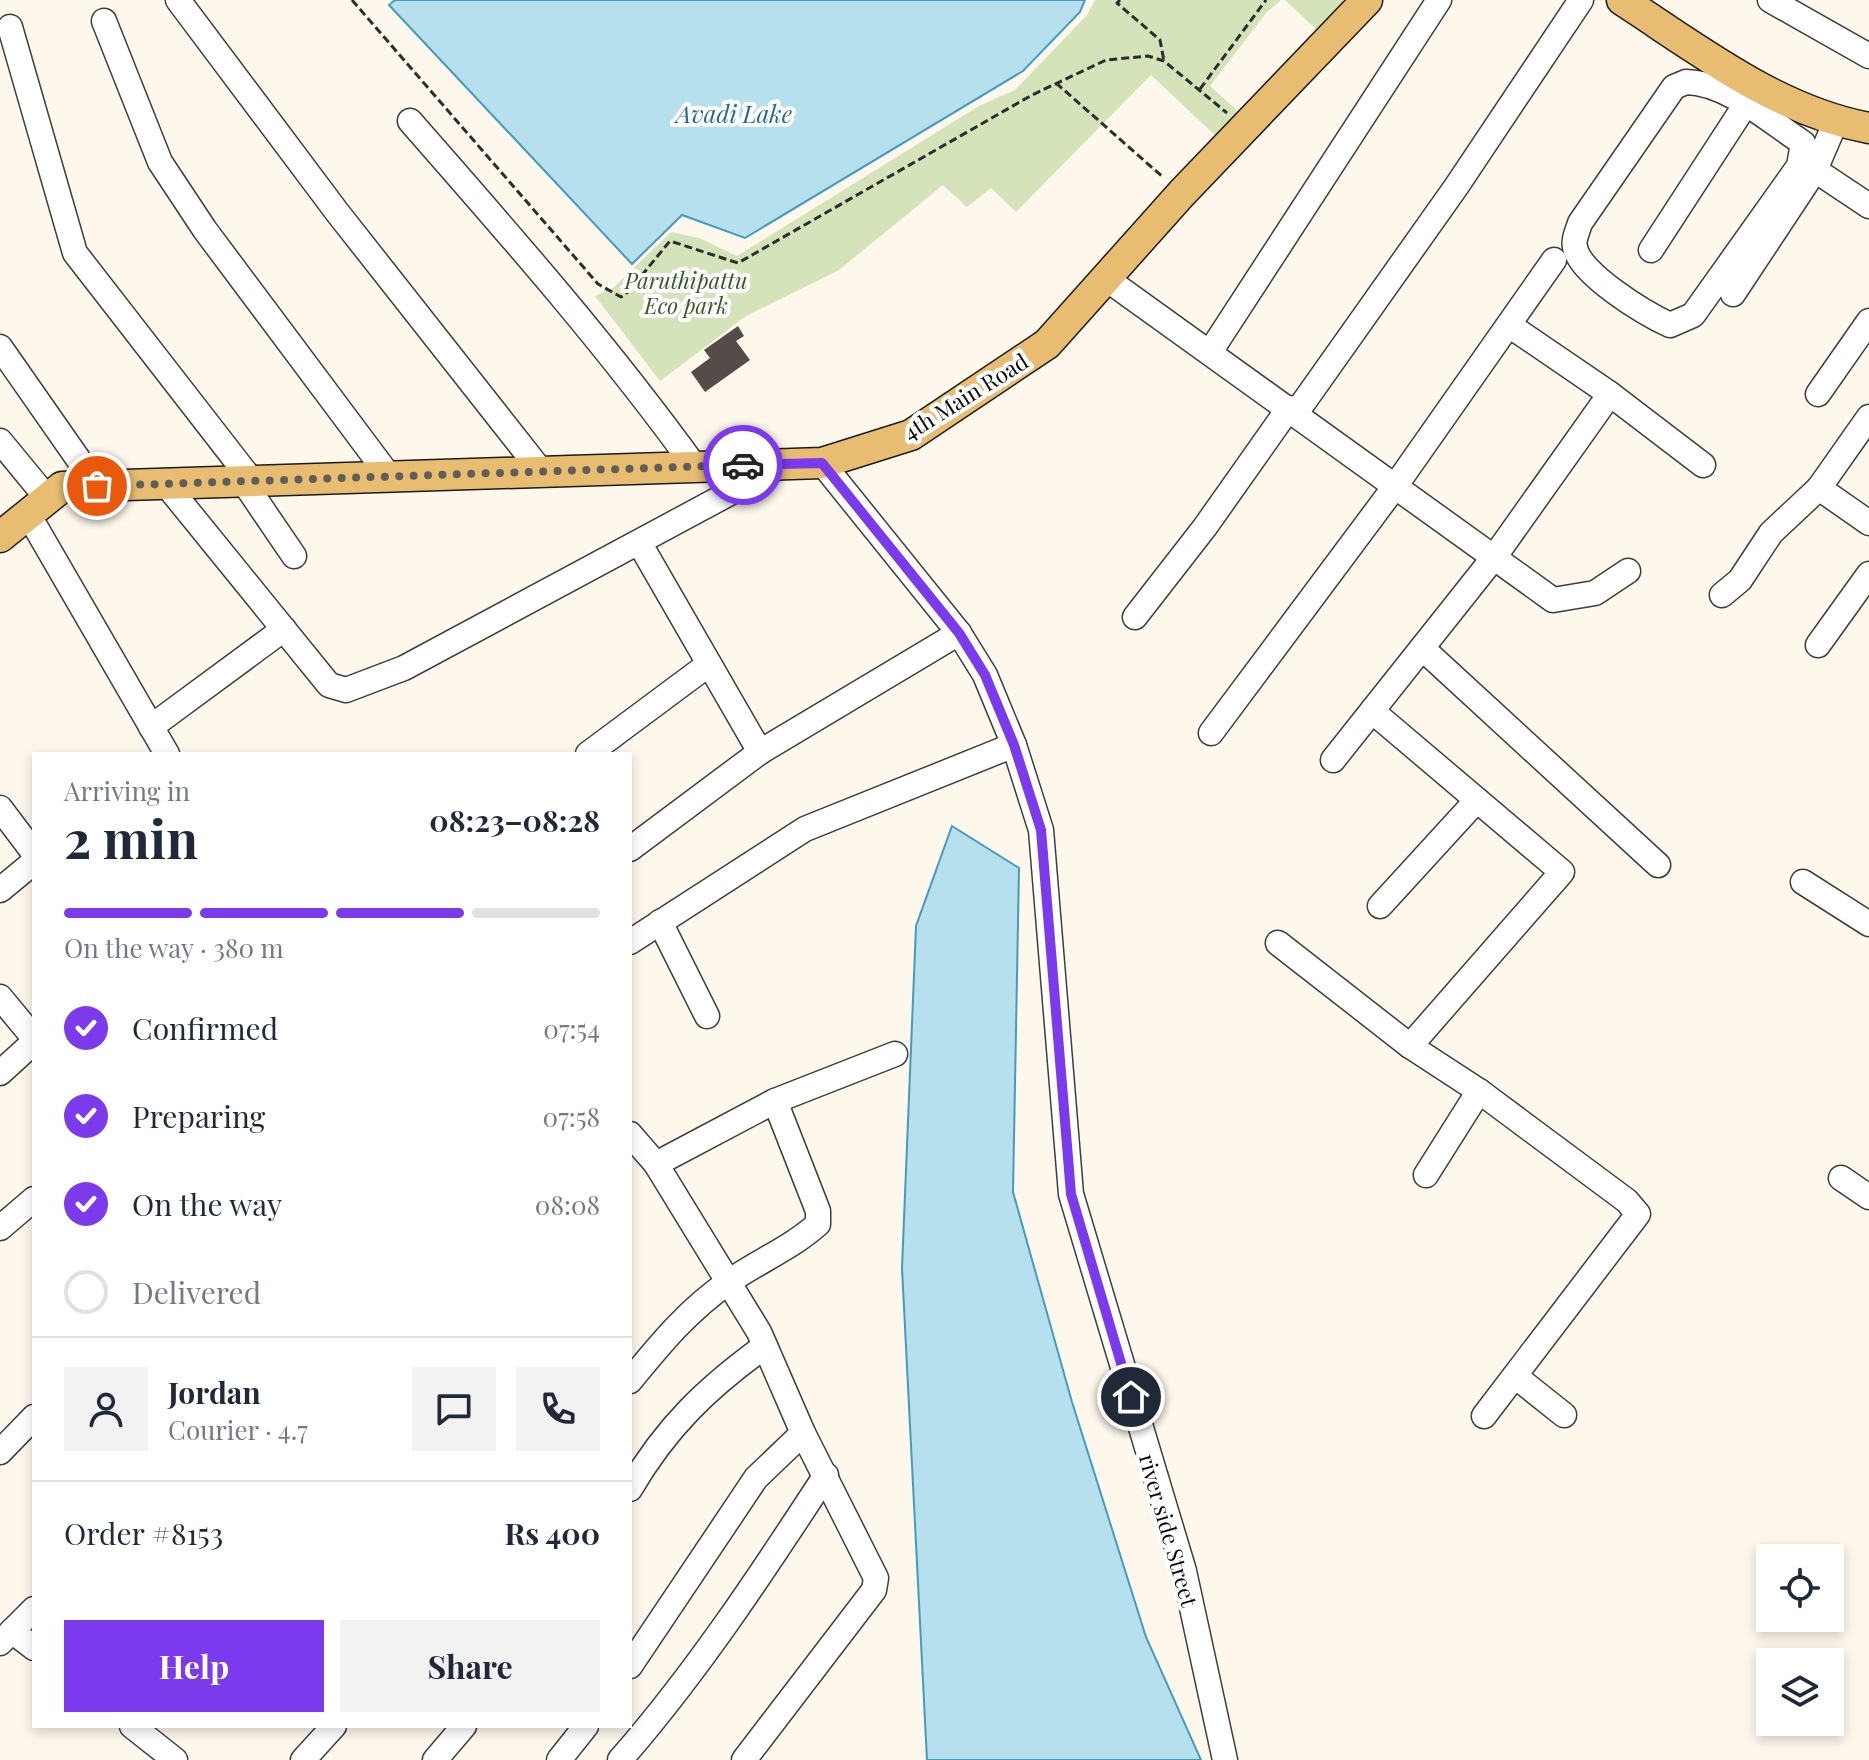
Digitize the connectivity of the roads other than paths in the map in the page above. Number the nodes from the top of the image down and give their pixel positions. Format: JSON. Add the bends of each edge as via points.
{"nodes":[{"id":1,"x":178,"y":0,"type":"edge"},
{"id":2,"x":1367,"y":0,"type":"edge"},
{"id":3,"x":1439,"y":0,"type":"edge"},
{"id":4,"x":1581,"y":0,"type":"edge"},
{"id":5,"x":1622,"y":0,"type":"edge"},
{"id":6,"x":1770,"y":0,"type":"edge"},
{"id":7,"x":104,"y":21,"type":"dead end"},
{"id":8,"x":10,"y":27,"type":"dead end"},
{"id":9,"x":1869,"y":56,"type":"edge"},
{"id":10,"x":1751,"y":96,"type":"junction"},
{"id":11,"x":410,"y":121,"type":"dead end"},
{"id":12,"x":1836,"y":121,"type":"junction"},
{"id":13,"x":1869,"y":128,"type":"edge"},
{"id":14,"x":1815,"y":170,"type":"junction"},
{"id":15,"x":1869,"y":206,"type":"edge"},
{"id":16,"x":1651,"y":250,"type":"dead end"},
{"id":17,"x":1554,"y":260,"type":"dead end"},
{"id":18,"x":1108,"y":280,"type":"junction"},
{"id":19,"x":1733,"y":294,"type":"dead end"},
{"id":20,"x":1869,"y":321,"type":"edge"},
{"id":21,"x":1509,"y":325,"type":"junction"},
{"id":22,"x":0,"y":347,"type":"edge"},
{"id":23,"x":1210,"y":352,"type":"junction"},
{"id":24,"x":1610,"y":394,"type":"junction"},
{"id":25,"x":1818,"y":394,"type":"dead end"},
{"id":26,"x":1292,"y":411,"type":"junction"},
{"id":27,"x":1869,"y":417,"type":"edge"},
{"id":28,"x":0,"y":441,"type":"edge"},
{"id":29,"x":822,"y":463,"type":"junction"},
{"id":30,"x":785,"y":464,"type":"junction"},
{"id":31,"x":1703,"y":465,"type":"dead end"},
{"id":32,"x":695,"y":467,"type":"junction"},
{"id":33,"x":541,"y":471,"type":"junction"},
{"id":34,"x":389,"y":476,"type":"junction"},
{"id":35,"x":248,"y":481,"type":"junction"},
{"id":36,"x":165,"y":483,"type":"junction"},
{"id":37,"x":1396,"y":485,"type":"junction"},
{"id":38,"x":97,"y":486,"type":"junction"},
{"id":39,"x":1819,"y":488,"type":"junction"},
{"id":40,"x":38,"y":506,"type":"junction"},
{"id":41,"x":1869,"y":523,"type":"edge"},
{"id":42,"x":0,"y":537,"type":"edge"},
{"id":43,"x":640,"y":544,"type":"junction"},
{"id":44,"x":294,"y":556,"type":"dead end"},
{"id":45,"x":1495,"y":556,"type":"junction"},
{"id":46,"x":1628,"y":571,"type":"dead end"},
{"id":47,"x":1869,"y":574,"type":"edge"},
{"id":48,"x":1722,"y":595,"type":"dead end"},
{"id":49,"x":1135,"y":617,"type":"dead end"},
{"id":50,"x":284,"y":629,"type":"junction"},
{"id":51,"x":959,"y":633,"type":"junction"},
{"id":52,"x":1818,"y":645,"type":"dead end"},
{"id":53,"x":1422,"y":648,"type":"junction"},
{"id":54,"x":709,"y":664,"type":"junction"},
{"id":55,"x":1372,"y":711,"type":"junction"},
{"id":56,"x":151,"y":727,"type":"junction"},
{"id":57,"x":1211,"y":733,"type":"dead end"},
{"id":58,"x":1014,"y":745,"type":"junction"},
{"id":59,"x":164,"y":752,"type":"edge"},
{"id":60,"x":591,"y":752,"type":"edge"},
{"id":61,"x":760,"y":752,"type":"junction"},
{"id":62,"x":1333,"y":760,"type":"dead end"},
{"id":63,"x":1477,"y":800,"type":"junction"},
{"id":64,"x":0,"y":808,"type":"edge"},
{"id":65,"x":632,"y":848,"type":"edge"},
{"id":66,"x":32,"y":850,"type":"edge"},
{"id":67,"x":32,"y":864,"type":"edge"},
{"id":68,"x":1658,"y":865,"type":"dead end"},
{"id":69,"x":1803,"y":882,"type":"dead end"},
{"id":70,"x":0,"y":890,"type":"edge"},
{"id":71,"x":1380,"y":906,"type":"dead end"},
{"id":72,"x":660,"y":922,"type":"junction"},
{"id":73,"x":1869,"y":924,"type":"edge"},
{"id":74,"x":632,"y":941,"type":"edge"},
{"id":75,"x":1278,"y":943,"type":"dead end"},
{"id":76,"x":0,"y":997,"type":"edge"},
{"id":77,"x":707,"y":1016,"type":"dead end"},
{"id":78,"x":32,"y":1037,"type":"edge"},
{"id":79,"x":32,"y":1042,"type":"edge"},
{"id":80,"x":1410,"y":1046,"type":"junction"},
{"id":81,"x":895,"y":1054,"type":"dead end"},
{"id":82,"x":0,"y":1073,"type":"edge"},
{"id":83,"x":1479,"y":1091,"type":"junction"},
{"id":84,"x":775,"y":1101,"type":"junction"},
{"id":85,"x":632,"y":1136,"type":"edge"},
{"id":86,"x":656,"y":1164,"type":"junction"},
{"id":87,"x":1426,"y":1175,"type":"dead end"},
{"id":88,"x":1841,"y":1178,"type":"dead end"},
{"id":89,"x":1869,"y":1197,"type":"edge"},
{"id":90,"x":32,"y":1201,"type":"edge"},
{"id":91,"x":0,"y":1228,"type":"edge"},
{"id":92,"x":730,"y":1281,"type":"junction"},
{"id":93,"x":765,"y":1346,"type":"junction"},
{"id":94,"x":1515,"y":1376,"type":"junction"},
{"id":95,"x":632,"y":1379,"type":"edge"},
{"id":96,"x":1564,"y":1415,"type":"dead end"},
{"id":97,"x":1484,"y":1416,"type":"dead end"},
{"id":98,"x":32,"y":1419,"type":"edge"},
{"id":99,"x":803,"y":1433,"type":"junction"},
{"id":100,"x":0,"y":1452,"type":"edge"},
{"id":101,"x":826,"y":1475,"type":"junction"},
{"id":102,"x":632,"y":1486,"type":"edge"},
{"id":103,"x":32,"y":1611,"type":"edge"},
{"id":104,"x":6,"y":1637,"type":"edge"},
{"id":105,"x":32,"y":1647,"type":"edge"},
{"id":106,"x":632,"y":1663,"type":"edge"},
{"id":107,"x":135,"y":1728,"type":"edge"},
{"id":108,"x":332,"y":1728,"type":"edge"},
{"id":109,"x":462,"y":1728,"type":"edge"},
{"id":110,"x":584,"y":1728,"type":"edge"},
{"id":111,"x":175,"y":1760,"type":"edge"},
{"id":112,"x":303,"y":1760,"type":"edge"},
{"id":113,"x":435,"y":1760,"type":"edge"},
{"id":114,"x":559,"y":1760,"type":"edge"},
{"id":115,"x":620,"y":1760,"type":"edge"},
{"id":116,"x":744,"y":1760,"type":"edge"},
{"id":117,"x":1225,"y":1760,"type":"edge"}],
"edges":[{"from":1,"to":33,"type":"street"},
{"from":2,"to":18,"type":"main road","name":"4th Main Road","via":[[1182,193]]},
{"from":3,"to":23,"type":"street"},
{"from":4,"to":26,"type":"street","via":[[1456,187]]},
{"from":5,"to":10,"type":"main road"},
{"from":6,"to":9,"type":"street"},
{"from":7,"to":34,"type":"street","via":[[160,162]]},
{"from":8,"to":35,"type":"street","via":[[75,253]]},
{"from":10,"to":10,"type":"street","via":[[1803,143],[1799,166],[1693,315],[1670,325],[1581,265],[1574,245],[1580,223],[1674,87],[1704,82]]},
{"from":10,"to":12,"type":"main road"},
{"from":10,"to":16,"type":"street"},
{"from":11,"to":32,"type":"street","via":[[566,299]]},
{"from":12,"to":13,"type":"main road"},
{"from":12,"to":14,"type":"street"},
{"from":14,"to":15,"type":"street"},
{"from":14,"to":19,"type":"street"},
{"from":17,"to":21,"type":"street"},
{"from":18,"to":23,"type":"street"},
{"from":18,"to":29,"type":"main road","name":"4th Main Road","via":[[1047,344],[911,435]]},
{"from":20,"to":25,"type":"street"},
{"from":21,"to":24,"type":"street"},
{"from":21,"to":37,"type":"street"},
{"from":22,"to":38,"type":"street"},
{"from":23,"to":26,"type":"street"},
{"from":24,"to":31,"type":"street"},
{"from":24,"to":45,"type":"street"},
{"from":26,"to":37,"type":"street"},
{"from":26,"to":49,"type":"street"},
{"from":27,"to":39,"type":"street"},
{"from":28,"to":40,"type":"street"},
{"from":29,"to":30,"type":"main road","name":"4th Main Road"},
{"from":29,"to":51,"type":"street","name":"river side Street"},
{"from":30,"to":32,"type":"main road","name":"4th Main Road"},
{"from":30,"to":43,"type":"street"},
{"from":32,"to":33,"type":"main road","name":"4th Main Road"},
{"from":33,"to":34,"type":"main road","name":"4th Main Road"},
{"from":34,"to":35,"type":"main road","name":"4th Main Road"},
{"from":35,"to":36,"type":"main road","name":"4th Main Road"},
{"from":35,"to":44,"type":"street"},
{"from":36,"to":38,"type":"main road","name":"4th Main Road"},
{"from":36,"to":50,"type":"street"},
{"from":37,"to":45,"type":"street"},
{"from":37,"to":57,"type":"street"},
{"from":38,"to":40,"type":"main road","name":"4th Main Road","via":[[62,487]]},
{"from":39,"to":41,"type":"street"},
{"from":39,"to":48,"type":"street","via":[[1771,533],[1740,580]]},
{"from":40,"to":42,"type":"main road","name":"4th Main Road"},
{"from":40,"to":56,"type":"street"},
{"from":43,"to":50,"type":"street","via":[[404,668],[346,690],[329,685]]},
{"from":43,"to":54,"type":"street"},
{"from":45,"to":46,"type":"street","via":[[1553,600],[1595,593]]},
{"from":45,"to":53,"type":"street"},
{"from":47,"to":52,"type":"street"},
{"from":50,"to":56,"type":"street"},
{"from":51,"to":58,"type":"street","name":"river side Street","via":[[985,675]]},
{"from":51,"to":61,"type":"street"},
{"from":53,"to":55,"type":"street"},
{"from":53,"to":68,"type":"street"},
{"from":54,"to":60,"type":"street"},
{"from":54,"to":61,"type":"street"},
{"from":55,"to":62,"type":"street"},
{"from":55,"to":63,"type":"street"},
{"from":56,"to":59,"type":"street"},
{"from":58,"to":72,"type":"street","via":[[805,829]]},
{"from":58,"to":117,"type":"street","name":"river side Street","via":[[1041,830],[1071,1194],[1184,1571]]},
{"from":61,"to":65,"type":"street"},
{"from":63,"to":71,"type":"street"},
{"from":63,"to":80,"type":"street","via":[[1562,872]]},
{"from":64,"to":66,"type":"street"},
{"from":67,"to":70,"type":"street"},
{"from":69,"to":73,"type":"street"},
{"from":72,"to":74,"type":"street"},
{"from":72,"to":77,"type":"street"},
{"from":75,"to":80,"type":"street"},
{"from":76,"to":78,"type":"street"},
{"from":79,"to":82,"type":"street"},
{"from":80,"to":83,"type":"street"},
{"from":81,"to":84,"type":"street"},
{"from":83,"to":87,"type":"street"},
{"from":83,"to":94,"type":"street","via":[[1638,1214]]},
{"from":84,"to":86,"type":"street"},
{"from":84,"to":92,"type":"street","via":[[818,1211],[818,1224]]},
{"from":85,"to":86,"type":"street"},
{"from":86,"to":92,"type":"street"},
{"from":88,"to":89,"type":"street"},
{"from":90,"to":91,"type":"street"},
{"from":92,"to":93,"type":"street"},
{"from":92,"to":95,"type":"street","via":[[681,1318]]},
{"from":93,"to":99,"type":"street"},
{"from":93,"to":102,"type":"street","via":[[686,1410]]},
{"from":94,"to":96,"type":"street"},
{"from":94,"to":97,"type":"street"},
{"from":98,"to":100,"type":"street"},
{"from":99,"to":101,"type":"street"},
{"from":99,"to":106,"type":"street","via":[[756,1478]]},
{"from":101,"to":115,"type":"street","via":[[750,1591]]},
{"from":101,"to":116,"type":"street","via":[[876,1586]]},
{"from":103,"to":104,"type":"street"},
{"from":104,"to":105,"type":"street"},
{"from":107,"to":111,"type":"street"},
{"from":108,"to":112,"type":"street"},
{"from":109,"to":113,"type":"street"},
{"from":110,"to":114,"type":"street"}]}
